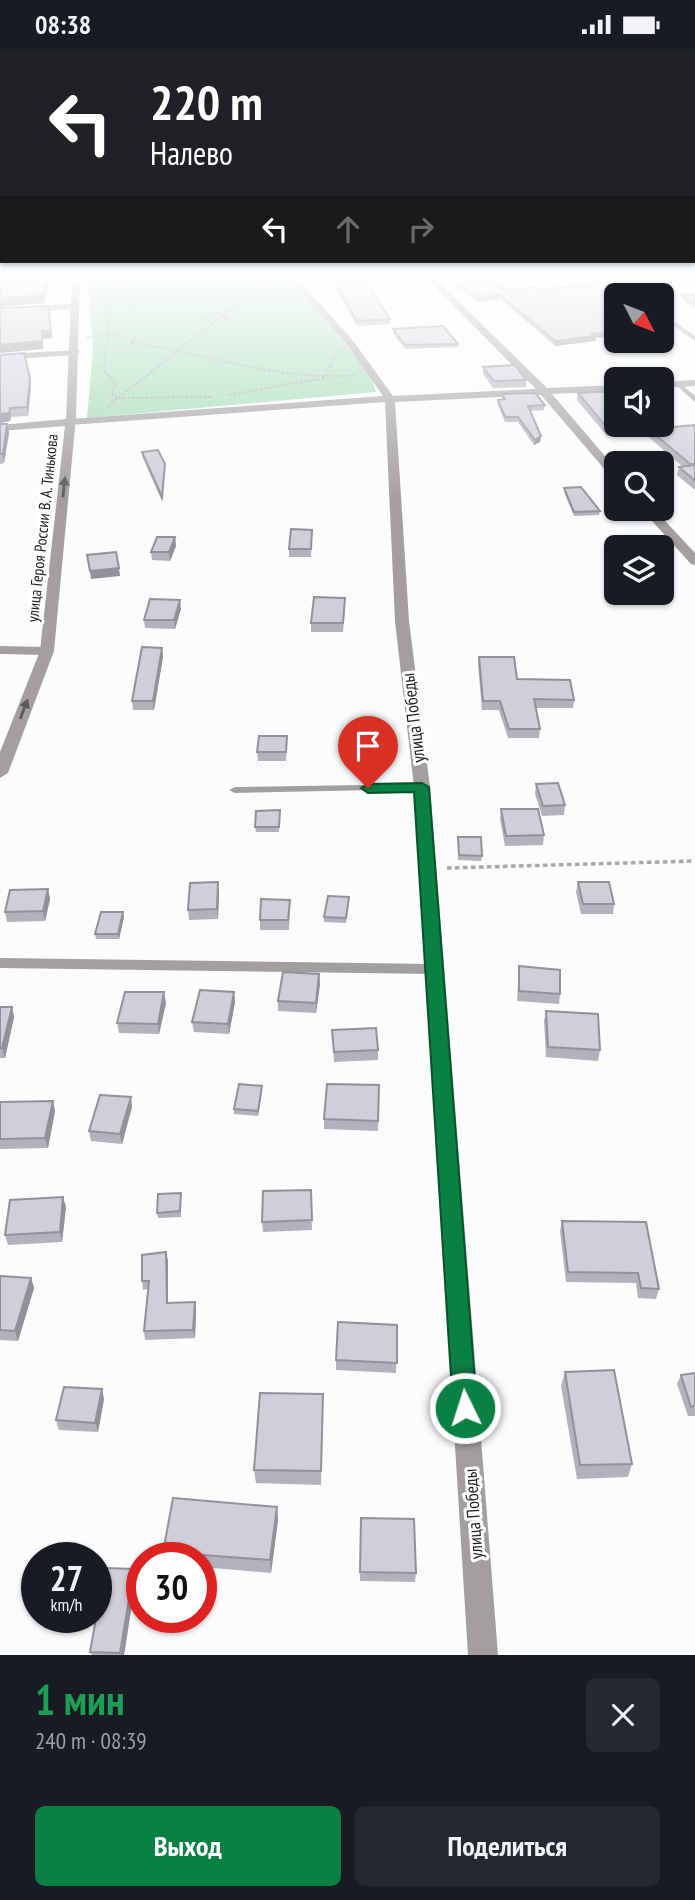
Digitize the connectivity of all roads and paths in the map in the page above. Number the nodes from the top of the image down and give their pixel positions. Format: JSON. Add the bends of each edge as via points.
{"nodes":[{"id":1,"x":34,"y":352,"type":"edge"},
{"id":2,"x":75,"y":352,"type":"edge"},
{"id":3,"x":106,"y":352,"type":"edge"},
{"id":4,"x":175,"y":352,"type":"edge"},
{"id":5,"x":188,"y":352,"type":"edge"},
{"id":6,"x":339,"y":352,"type":"edge"},
{"id":7,"x":357,"y":352,"type":"edge"},
{"id":8,"x":504,"y":352,"type":"edge"},
{"id":9,"x":0,"y":357,"type":"edge"},
{"id":10,"x":324,"y":378,"type":"junction"},
{"id":11,"x":695,"y":383,"type":"edge"},
{"id":12,"x":674,"y":384,"type":"edge"},
{"id":13,"x":678,"y":384,"type":"junction"},
{"id":14,"x":604,"y":389,"type":"edge"},
{"id":15,"x":385,"y":391,"type":"junction"},
{"id":16,"x":544,"y":392,"type":"junction"},
{"id":17,"x":117,"y":398,"type":"junction"},
{"id":18,"x":695,"y":400,"type":"edge"},
{"id":19,"x":89,"y":421,"type":"junction"},
{"id":20,"x":71,"y":422,"type":"junction"},
{"id":21,"x":0,"y":428,"type":"edge"},
{"id":22,"x":604,"y":462,"type":"edge"},
{"id":23,"x":658,"y":521,"type":"edge"},
{"id":24,"x":695,"y":561,"type":"edge"},
{"id":25,"x":0,"y":650,"type":"edge"},
{"id":26,"x":47,"y":651,"type":"junction"},
{"id":27,"x":0,"y":773,"type":"edge"},
{"id":28,"x":422,"y":787,"type":"junction"},
{"id":29,"x":235,"y":790,"type":"dead end"},
{"id":30,"x":695,"y":861,"type":"edge"},
{"id":31,"x":427,"y":868,"type":"junction"},
{"id":32,"x":0,"y":963,"type":"edge"},
{"id":33,"x":432,"y":969,"type":"junction"},
{"id":34,"x":483,"y":1655,"type":"edge"}],
"edges":[{"from":1,"to":9,"type":"street"},
{"from":2,"to":20,"type":"street","name":"улица Героя России В. А. Тинькова"},
{"from":3,"to":17,"type":"path","via":[[104,369],[115,383],[111,394]]},
{"from":4,"to":17,"type":"path"},
{"from":5,"to":10,"type":"path","via":[[225,364]]},
{"from":6,"to":10,"type":"path"},
{"from":7,"to":15,"type":"street"},
{"from":8,"to":16,"type":"street"},
{"from":10,"to":15,"type":"path","via":[[370,374]]},
{"from":10,"to":17,"type":"path","via":[[289,388],[218,397]]},
{"from":11,"to":13,"type":"street"},
{"from":12,"to":13,"type":"street"},
{"from":13,"to":18,"type":"lane"},
{"from":14,"to":16,"type":"street"},
{"from":15,"to":16,"type":"street"},
{"from":15,"to":19,"type":"street"},
{"from":15,"to":28,"type":"street","name":"улица Победы","via":[[401,621]]},
{"from":16,"to":22,"type":"street"},
{"from":17,"to":19,"type":"path"},
{"from":19,"to":20,"type":"street"},
{"from":20,"to":21,"type":"street"},
{"from":26,"to":20,"type":"street","name":"улица Героя России В. А. Тинькова","one_way":true},
{"from":23,"to":24,"type":"street"},
{"from":25,"to":26,"type":"street"},
{"from":27,"to":26,"type":"street","name":"улица Героя России В. А. Тинькова","one_way":true},
{"from":28,"to":29,"type":"lane"},
{"from":28,"to":31,"type":"street","name":"улица Победы"},
{"from":30,"to":31,"type":"path"},
{"from":31,"to":33,"type":"street","name":"улица Победы"},
{"from":32,"to":33,"type":"lane"},
{"from":33,"to":34,"type":"street","name":"улица Победы"}]}
